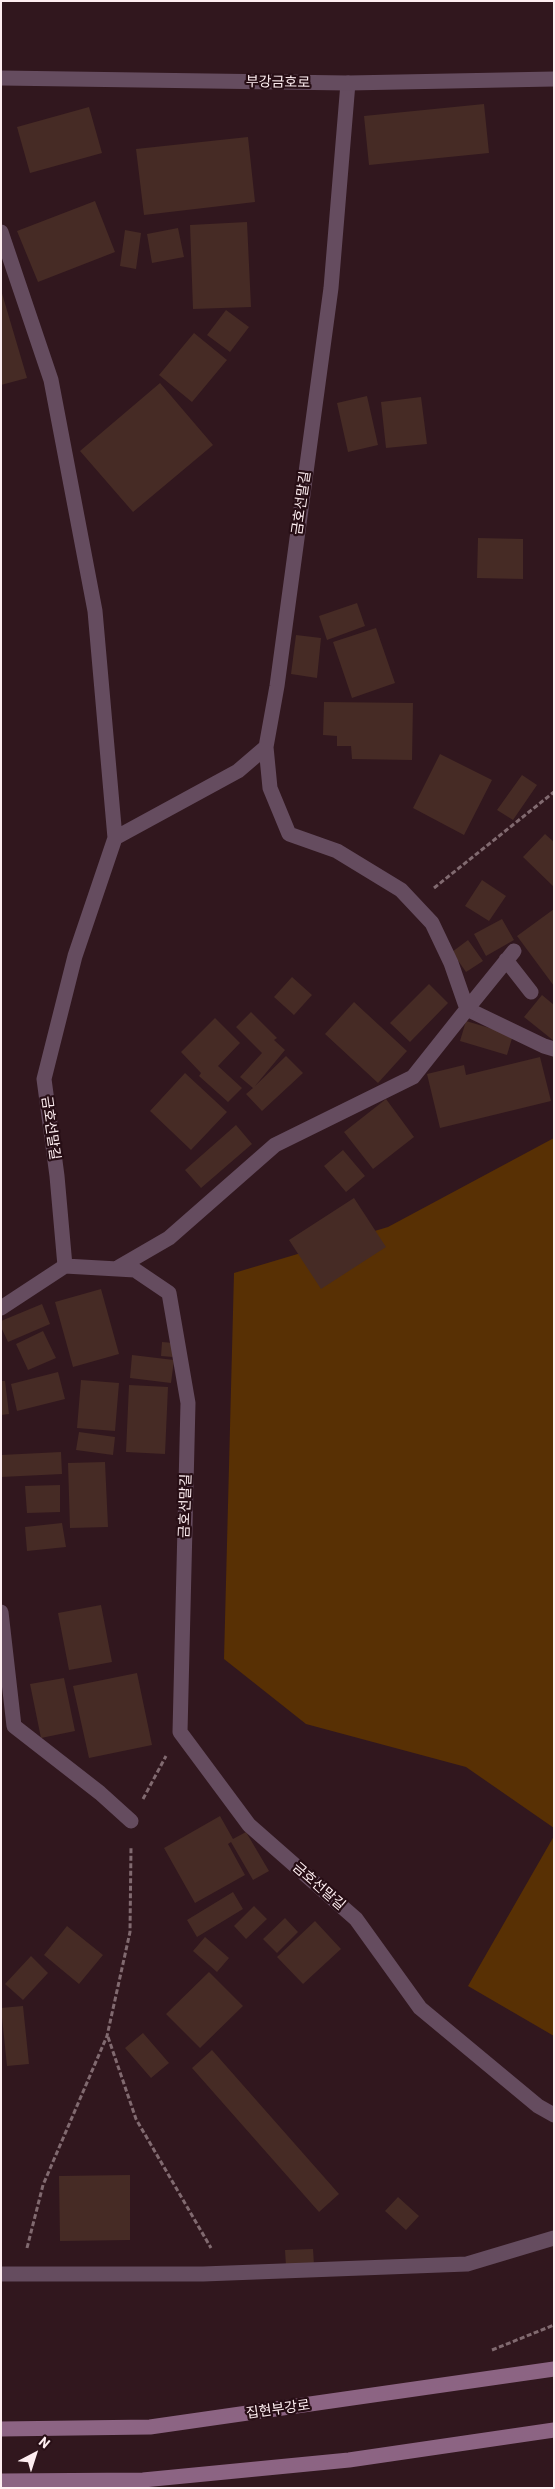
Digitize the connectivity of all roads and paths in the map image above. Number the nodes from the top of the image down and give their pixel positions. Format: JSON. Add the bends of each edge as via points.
{"nodes":[{"id":1,"x":1,"y":78,"type":"edge"},
{"id":2,"x":554,"y":78,"type":"edge"},
{"id":3,"x":348,"y":83,"type":"junction"},
{"id":4,"x":1,"y":232,"type":"edge"},
{"id":5,"x":266,"y":748,"type":"junction"},
{"id":6,"x":554,"y":792,"type":"edge"},
{"id":7,"x":115,"y":838,"type":"junction"},
{"id":8,"x":414,"y":903,"type":"junction"},
{"id":9,"x":531,"y":992,"type":"dead end"},
{"id":10,"x":467,"y":1009,"type":"junction"},
{"id":11,"x":554,"y":1049,"type":"edge"},
{"id":12,"x":65,"y":1266,"type":"junction"},
{"id":13,"x":119,"y":1268,"type":"junction"},
{"id":14,"x":1,"y":1308,"type":"edge"},
{"id":15,"x":1,"y":1612,"type":"edge"},
{"id":16,"x":180,"y":1732,"type":"junction"},
{"id":17,"x":131,"y":1821,"type":"junction"},
{"id":18,"x":108,"y":2036,"type":"junction"},
{"id":19,"x":554,"y":2115,"type":"edge"},
{"id":20,"x":554,"y":2238,"type":"edge"},
{"id":21,"x":20,"y":2273,"type":"junction"},
{"id":22,"x":1,"y":2274,"type":"edge"},
{"id":23,"x":226,"y":2274,"type":"junction"},
{"id":24,"x":554,"y":2369,"type":"edge"},
{"id":25,"x":1,"y":2429,"type":"edge"},
{"id":26,"x":554,"y":2430,"type":"edge"},
{"id":27,"x":1,"y":2481,"type":"edge"}],
"edges":[{"from":1,"to":3,"type":"street","name":"부강금호로"},
{"from":2,"to":3,"type":"street","name":"부강금호로"},
{"from":3,"to":5,"type":"street","name":"금호선말길","via":[[331,288]]},
{"from":4,"to":7,"type":"street","name":"금호선말길","via":[[51,380],[93,601]]},
{"from":5,"to":7,"type":"street","via":[[238,771]]},
{"from":5,"to":8,"type":"street","name":"금호선말길","via":[[270,788],[289,834],[337,851],[401,890]]},
{"from":6,"to":8,"type":"path"},
{"from":7,"to":12,"type":"street","name":"금호선말길","via":[[74,956],[44,1079]]},
{"from":8,"to":10,"type":"street","name":"금호선말길","via":[[432,923],[451,962]]},
{"from":9,"to":10,"type":"street","via":[[510,956]]},
{"from":10,"to":11,"type":"street"},
{"from":10,"to":13,"type":"street","via":[[413,1076],[275,1145],[169,1238]]},
{"from":12,"to":13,"type":"street","name":"금호선말길"},
{"from":12,"to":14,"type":"street"},
{"from":13,"to":16,"type":"street","name":"금호선말길","via":[[135,1270],[169,1293],[188,1403]]},
{"from":15,"to":17,"type":"street","via":[[14,1726],[100,1792]]},
{"from":16,"to":17,"type":"path"},
{"from":16,"to":19,"type":"street","name":"금호선말길","via":[[249,1825],[356,1919],[420,2008],[538,2106]]},
{"from":17,"to":18,"type":"path","via":[[130,1932]]},
{"from":18,"to":21,"type":"path","via":[[43,2186]]},
{"from":18,"to":23,"type":"path","via":[[136,2119]]},
{"from":20,"to":23,"type":"street","via":[[467,2264]]},
{"from":21,"to":22,"type":"street"},
{"from":21,"to":23,"type":"street"},
{"from":24,"to":25,"type":"main road","name":"집현부강로","via":[[150,2427]]},
{"from":26,"to":27,"type":"main road","via":[[349,2460],[143,2480]]}]}
